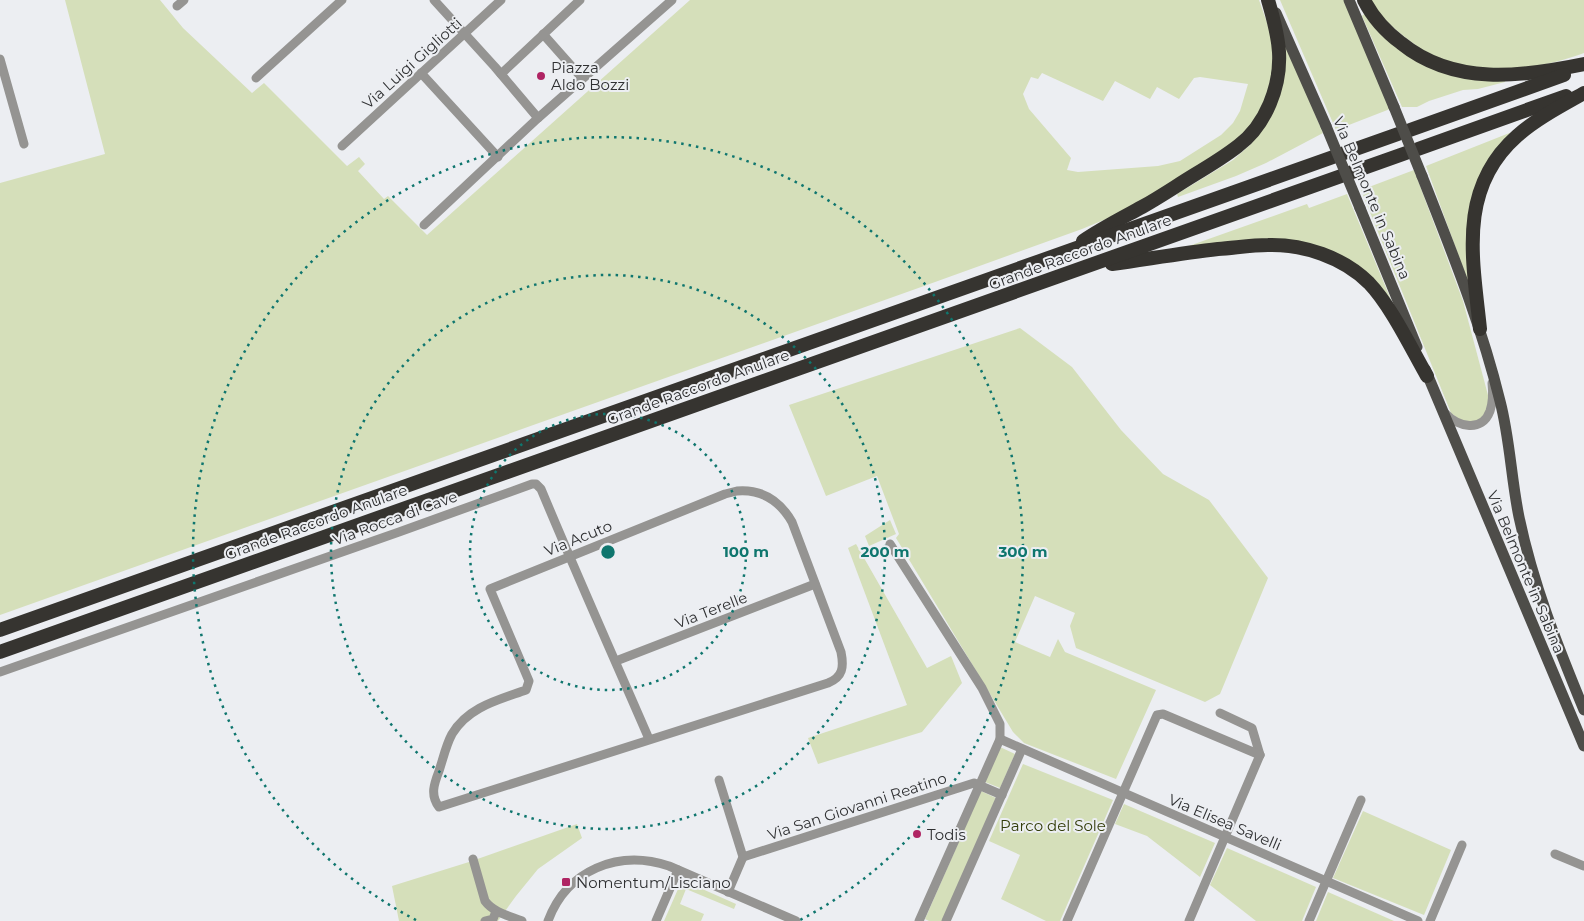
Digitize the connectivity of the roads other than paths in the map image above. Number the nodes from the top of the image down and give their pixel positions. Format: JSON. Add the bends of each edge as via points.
{"nodes":[{"id":1,"x":342,"y":0,"type":"edge"},
{"id":2,"x":434,"y":0,"type":"edge"},
{"id":3,"x":502,"y":0,"type":"edge"},
{"id":4,"x":580,"y":0,"type":"edge"},
{"id":5,"x":672,"y":0,"type":"edge"},
{"id":6,"x":1270,"y":0,"type":"edge"},
{"id":7,"x":1349,"y":0,"type":"edge"},
{"id":8,"x":1364,"y":0,"type":"edge"},
{"id":9,"x":464,"y":33,"type":"junction"},
{"id":10,"x":543,"y":34,"type":"junction"},
{"id":11,"x":0,"y":58,"type":"edge"},
{"id":12,"x":1584,"y":64,"type":"edge"},
{"id":13,"x":1584,"y":68,"type":"edge"},
{"id":14,"x":421,"y":73,"type":"junction"},
{"id":15,"x":501,"y":74,"type":"junction"},
{"id":16,"x":256,"y":78,"type":"dead end"},
{"id":17,"x":582,"y":78,"type":"junction"},
{"id":18,"x":1584,"y":91,"type":"edge"},
{"id":19,"x":538,"y":118,"type":"junction"},
{"id":20,"x":24,"y":144,"type":"dead end"},
{"id":21,"x":342,"y":146,"type":"dead end"},
{"id":22,"x":498,"y":157,"type":"junction"},
{"id":23,"x":424,"y":226,"type":"dead end"},
{"id":24,"x":1068,"y":251,"type":"junction"},
{"id":25,"x":1079,"y":269,"type":"junction"},
{"id":26,"x":1480,"y":329,"type":"junction"},
{"id":27,"x":1491,"y":368,"type":"junction"},
{"id":28,"x":1427,"y":376,"type":"junction"},
{"id":29,"x":1441,"y":410,"type":"junction"},
{"id":30,"x":890,"y":544,"type":"dead end"},
{"id":31,"x":569,"y":556,"type":"junction"},
{"id":32,"x":815,"y":584,"type":"junction"},
{"id":33,"x":0,"y":630,"type":"edge"},
{"id":34,"x":0,"y":652,"type":"edge"},
{"id":35,"x":616,"y":661,"type":"junction"},
{"id":36,"x":0,"y":672,"type":"edge"},
{"id":37,"x":1584,"y":710,"type":"edge"},
{"id":38,"x":1220,"y":713,"type":"dead end"},
{"id":39,"x":648,"y":739,"type":"junction"},
{"id":40,"x":1000,"y":739,"type":"junction"},
{"id":41,"x":1584,"y":746,"type":"edge"},
{"id":42,"x":1022,"y":749,"type":"junction"},
{"id":43,"x":1260,"y":756,"type":"junction"},
{"id":44,"x":719,"y":780,"type":"dead end"},
{"id":45,"x":979,"y":784,"type":"junction"},
{"id":46,"x":1122,"y":792,"type":"junction"},
{"id":47,"x":1002,"y":795,"type":"junction"},
{"id":48,"x":1361,"y":800,"type":"dead end"},
{"id":49,"x":1225,"y":837,"type":"junction"},
{"id":50,"x":1462,"y":845,"type":"dead end"},
{"id":51,"x":1555,"y":854,"type":"dead end"},
{"id":52,"x":743,"y":857,"type":"junction"},
{"id":53,"x":473,"y":859,"type":"dead end"},
{"id":54,"x":1584,"y":866,"type":"edge"},
{"id":55,"x":678,"y":870,"type":"junction"},
{"id":56,"x":1326,"y":881,"type":"junction"},
{"id":57,"x":728,"y":892,"type":"junction"},
{"id":58,"x":494,"y":914,"type":"dead end"},
{"id":59,"x":485,"y":921,"type":"edge"},
{"id":60,"x":522,"y":921,"type":"edge"},
{"id":61,"x":548,"y":921,"type":"edge"},
{"id":62,"x":656,"y":921,"type":"edge"},
{"id":63,"x":796,"y":921,"type":"edge"},
{"id":64,"x":919,"y":921,"type":"edge"},
{"id":65,"x":946,"y":921,"type":"edge"},
{"id":66,"x":1067,"y":921,"type":"edge"},
{"id":67,"x":1189,"y":921,"type":"edge"},
{"id":68,"x":1309,"y":921,"type":"edge"},
{"id":69,"x":1418,"y":921,"type":"edge"},
{"id":70,"x":1430,"y":921,"type":"edge"}],
"edges":[{"from":1,"to":16,"type":"street"},
{"from":2,"to":9,"type":"street"},
{"from":3,"to":9,"type":"street","name":"Via Luigi Gigliotti"},
{"from":4,"to":10,"type":"street"},
{"from":5,"to":17,"type":"street"},
{"from":6,"to":24,"type":"highway","via":[[1279,66],[1269,105],[1252,132],[1239,146],[1215,162]]},
{"from":6,"to":28,"type":"main road","name":"Via Belmonte in Sabina","bridge":true,"via":[[1326,126]]},
{"from":7,"to":26,"type":"main road","name":"Via Belmonte in Sabina","bridge":true,"via":[[1422,176]]},
{"from":8,"to":12,"type":"highway","via":[[1374,17],[1395,39],[1416,54],[1449,69],[1470,74],[1511,74]]},
{"from":9,"to":14,"type":"street","name":"Via Luigi Gigliotti"},
{"from":9,"to":15,"type":"street"},
{"from":10,"to":15,"type":"street"},
{"from":10,"to":17,"type":"street"},
{"from":11,"to":20,"type":"street"},
{"from":13,"to":24,"type":"highway","name":"Grande Raccordo Anulare"},
{"from":14,"to":21,"type":"street","name":"Via Luigi Gigliotti"},
{"from":14,"to":22,"type":"street"},
{"from":15,"to":19,"type":"street"},
{"from":17,"to":19,"type":"street"},
{"from":18,"to":25,"type":"highway","name":"Grande Raccordo Anulare"},
{"from":18,"to":26,"type":"highway","via":[[1515,137],[1482,186],[1474,211],[1472,239]]},
{"from":19,"to":22,"type":"street"},
{"from":22,"to":23,"type":"street"},
{"from":24,"to":33,"type":"highway","name":"Grande Raccordo Anulare"},
{"from":25,"to":28,"type":"highway","via":[[1190,252],[1267,245],[1312,251],[1347,266],[1370,284]]},
{"from":25,"to":34,"type":"highway","name":"Grande Raccordo Anulare"},
{"from":26,"to":27,"type":"main road","name":"Via Belmonte in Sabina"},
{"from":27,"to":29,"type":"street","name":"Via Belmonte in Sabina","via":[[1492,405],[1483,421],[1474,426],[1459,424]]},
{"from":27,"to":37,"type":"main road","name":"Via Belmonte in Sabina","via":[[1504,417],[1514,490],[1526,545],[1548,621]]},
{"from":28,"to":29,"type":"main road","name":"Via Belmonte in Sabina"},
{"from":29,"to":41,"type":"main road","name":"Via Belmonte in Sabina"},
{"from":30,"to":40,"type":"street","via":[[982,688],[1000,724]]},
{"from":31,"to":32,"type":"street","name":"Via Acuto","via":[[725,494],[751,491],[771,498],[787,514],[796,529]]},
{"from":31,"to":35,"type":"street","name":"Via Rocca di Cave"},
{"from":31,"to":36,"type":"street","name":"Via Rocca di Cave","via":[[541,489],[532,484]]},
{"from":31,"to":39,"type":"street","name":"Via Acuto","via":[[490,589],[529,685],[526,690],[477,709],[458,725],[449,740],[432,790],[435,801],[439,807]]},
{"from":32,"to":35,"type":"street","name":"Via Terelle"},
{"from":32,"to":39,"type":"street","name":"Via Acuto","via":[[841,656],[842,670],[837,679]]},
{"from":35,"to":39,"type":"street","name":"Via Rocca di Cave"},
{"from":38,"to":43,"type":"street","via":[[1252,728]]},
{"from":40,"to":42,"type":"street","name":"Via Elisea Savelli"},
{"from":40,"to":45,"type":"street"},
{"from":42,"to":46,"type":"street","name":"Via Elisea Savelli"},
{"from":42,"to":47,"type":"street"},
{"from":43,"to":46,"type":"street","via":[[1159,714]]},
{"from":43,"to":49,"type":"street"},
{"from":44,"to":52,"type":"street"},
{"from":45,"to":47,"type":"street"},
{"from":45,"to":52,"type":"street","name":"Via San Giovanni Reatino"},
{"from":45,"to":64,"type":"street"},
{"from":46,"to":49,"type":"street","name":"Via Elisea Savelli"},
{"from":46,"to":66,"type":"street"},
{"from":47,"to":65,"type":"street"},
{"from":48,"to":56,"type":"street"},
{"from":49,"to":56,"type":"street","name":"Via Elisea Savelli"},
{"from":49,"to":67,"type":"street"},
{"from":50,"to":70,"type":"street"},
{"from":51,"to":54,"type":"street"},
{"from":52,"to":57,"type":"street"},
{"from":53,"to":60,"type":"street","via":[[489,906]]},
{"from":55,"to":57,"type":"street"},
{"from":55,"to":61,"type":"street","via":[[641,860],[622,860],[599,867],[581,877],[564,893]]},
{"from":55,"to":62,"type":"street"},
{"from":56,"to":68,"type":"street"},
{"from":56,"to":69,"type":"street","name":"Via Elisea Savelli"},
{"from":57,"to":63,"type":"street"},
{"from":58,"to":59,"type":"street","via":[[492,919]]}]}
